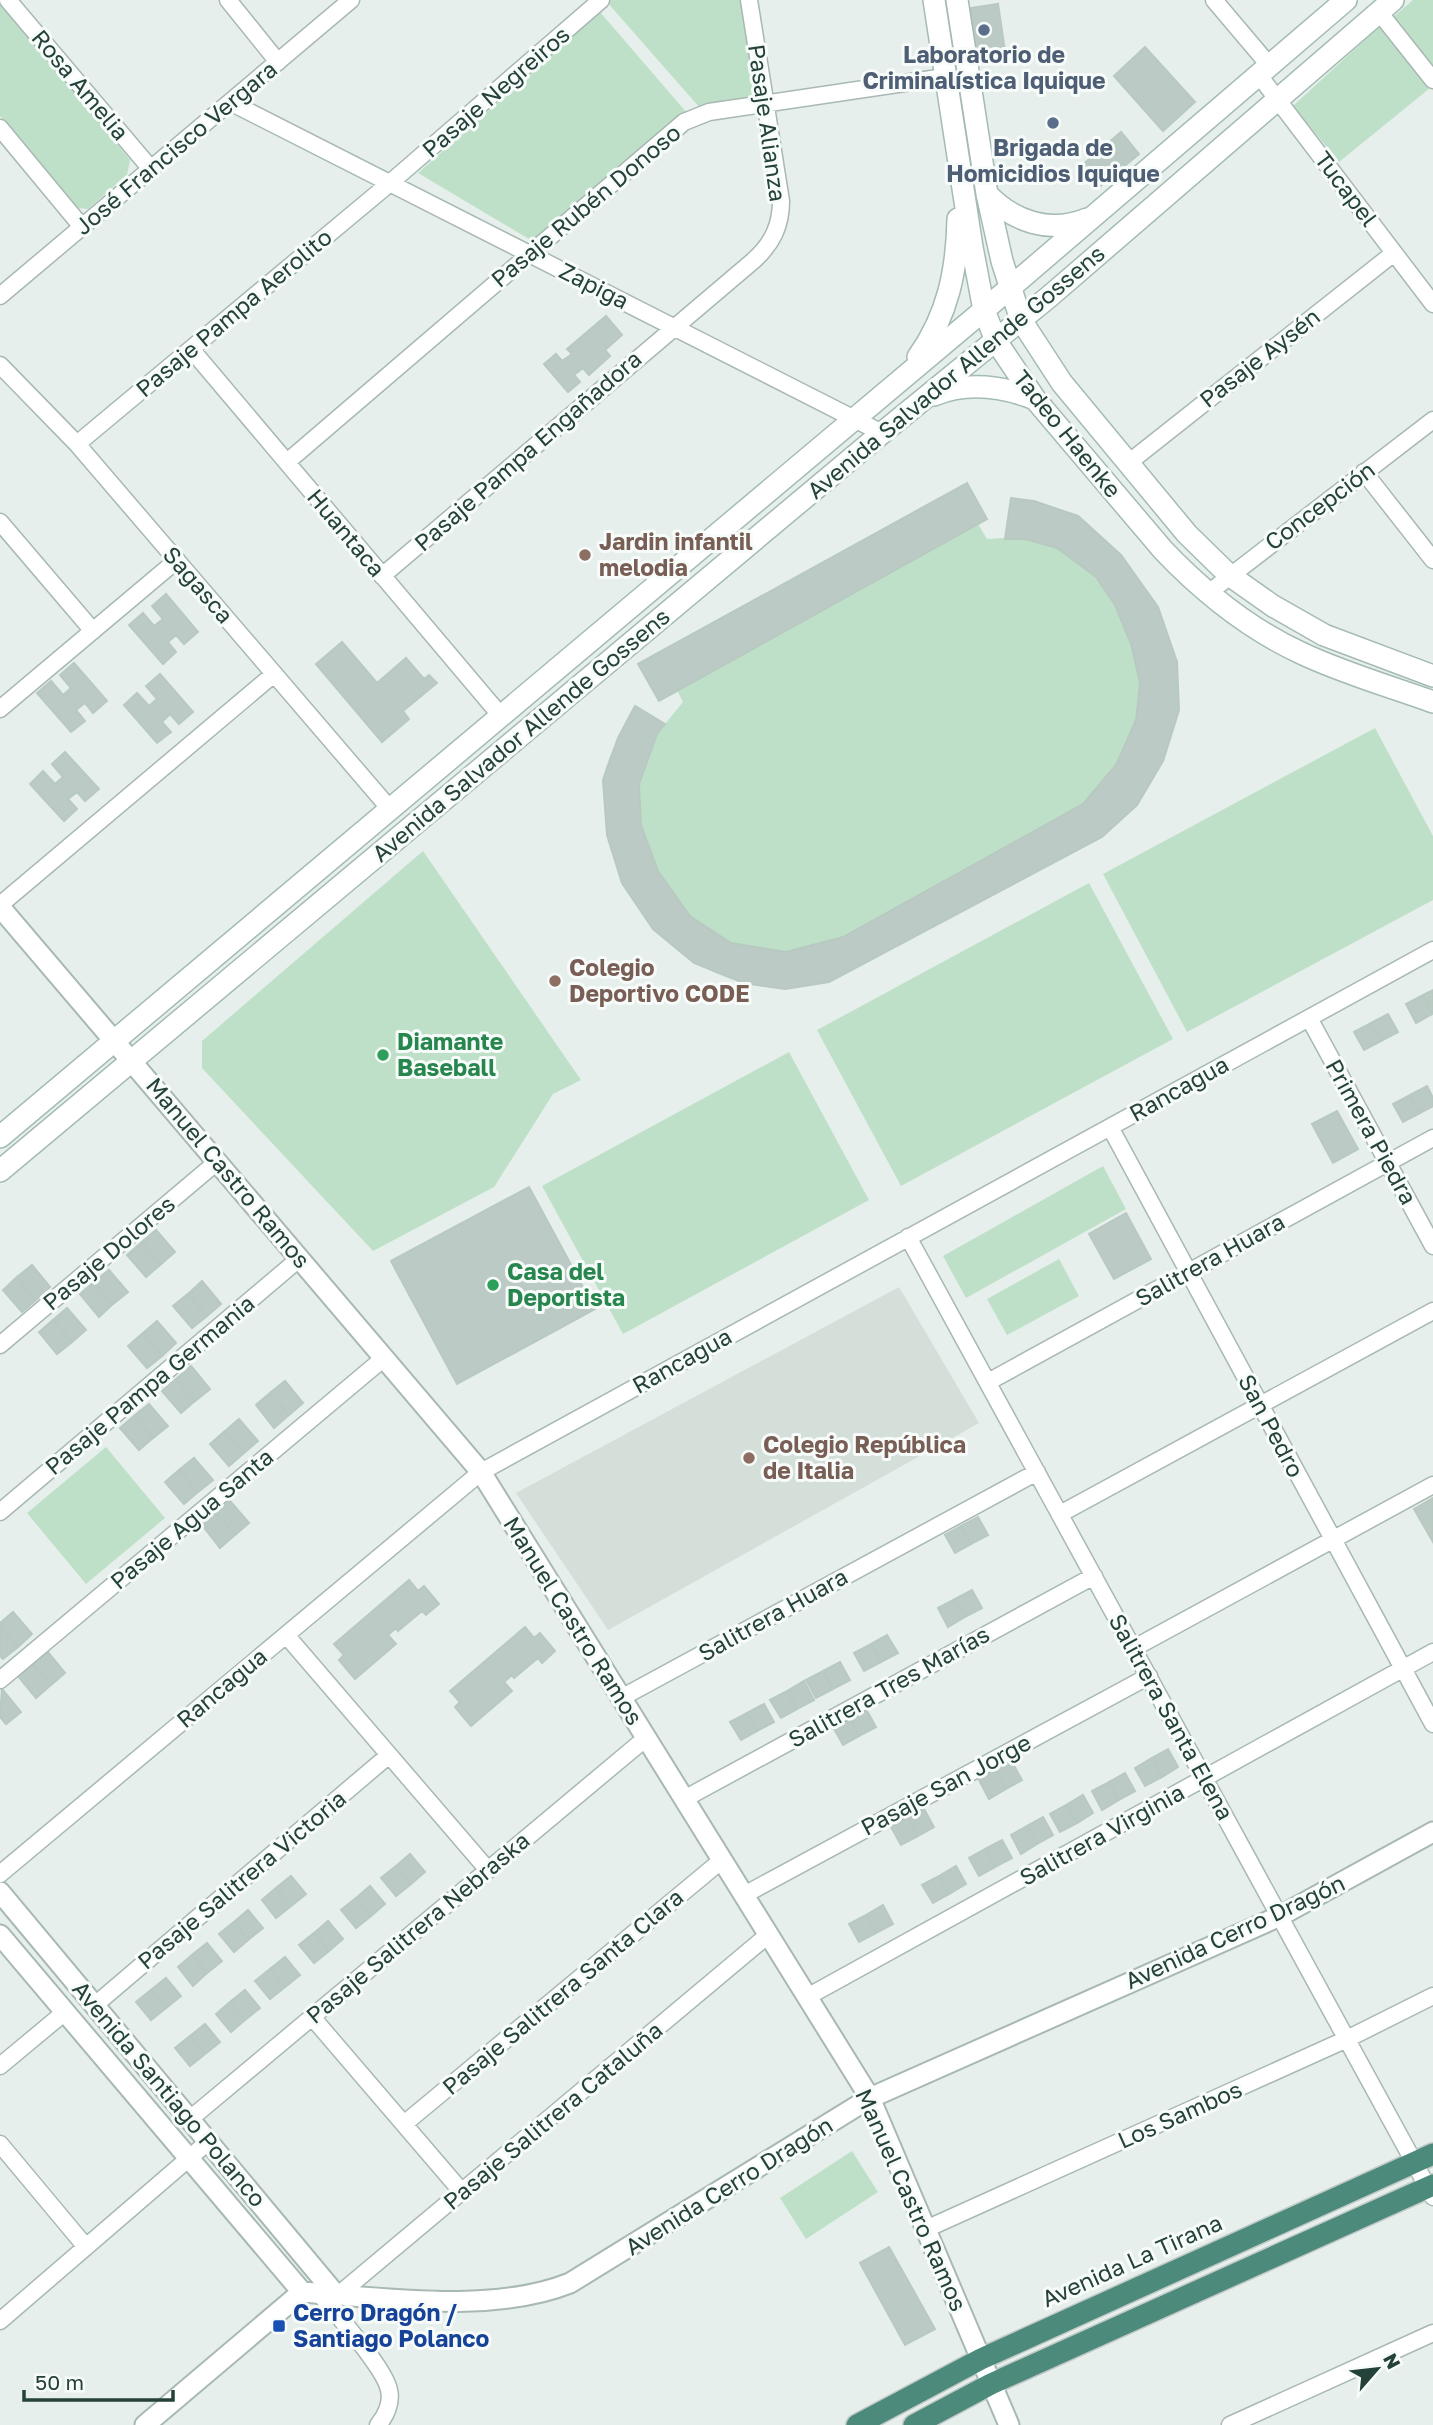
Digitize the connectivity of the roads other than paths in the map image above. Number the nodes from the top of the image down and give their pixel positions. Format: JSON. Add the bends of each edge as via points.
{"nodes":[{"id":1,"x":9,"y":0,"type":"edge"},
{"id":2,"x":228,"y":0,"type":"edge"},
{"id":3,"x":351,"y":0,"type":"edge"},
{"id":4,"x":749,"y":0,"type":"edge"},
{"id":5,"x":934,"y":0,"type":"edge"},
{"id":6,"x":957,"y":0,"type":"edge"},
{"id":7,"x":1214,"y":0,"type":"edge"},
{"id":8,"x":1346,"y":0,"type":"edge"},
{"id":9,"x":596,"y":2,"type":"edge"},
{"id":10,"x":1386,"y":6,"type":"edge"},
{"id":11,"x":278,"y":62,"type":"junction"},
{"id":12,"x":1264,"y":70,"type":"junction"},
{"id":13,"x":945,"y":77,"type":"junction"},
{"id":14,"x":1433,"y":80,"type":"edge"},
{"id":15,"x":1277,"y":99,"type":"junction"},
{"id":16,"x":230,"y":102,"type":"junction"},
{"id":17,"x":765,"y":104,"type":"junction"},
{"id":18,"x":0,"y":128,"type":"edge"},
{"id":19,"x":958,"y":165,"type":"junction"},
{"id":20,"x":151,"y":169,"type":"junction"},
{"id":21,"x":390,"y":183,"type":"junction"},
{"id":22,"x":988,"y":194,"type":"junction"},
{"id":23,"x":1092,"y":217,"type":"junction"},
{"id":24,"x":82,"y":227,"type":"junction"},
{"id":25,"x":1394,"y":253,"type":"junction"},
{"id":26,"x":530,"y":254,"type":"junction"},
{"id":27,"x":1010,"y":288,"type":"junction"},
{"id":28,"x":0,"y":296,"type":"edge"},
{"id":29,"x":1433,"y":304,"type":"edge"},
{"id":30,"x":984,"y":310,"type":"junction"},
{"id":31,"x":1021,"y":320,"type":"junction"},
{"id":32,"x":674,"y":327,"type":"junction"},
{"id":33,"x":996,"y":341,"type":"junction"},
{"id":34,"x":191,"y":349,"type":"junction"},
{"id":35,"x":0,"y":365,"type":"edge"},
{"id":36,"x":901,"y":380,"type":"junction"},
{"id":37,"x":925,"y":399,"type":"junction"},
{"id":38,"x":1035,"y":399,"type":"junction"},
{"id":39,"x":855,"y":419,"type":"junction"},
{"id":40,"x":1433,"y":420,"type":"edge"},
{"id":41,"x":883,"y":433,"type":"junction"},
{"id":42,"x":77,"y":444,"type":"junction"},
{"id":43,"x":287,"y":462,"type":"junction"},
{"id":44,"x":1127,"y":464,"type":"junction"},
{"id":45,"x":1364,"y":472,"type":"junction"},
{"id":46,"x":0,"y":522,"type":"edge"},
{"id":47,"x":177,"y":560,"type":"junction"},
{"id":48,"x":1433,"y":560,"type":"edge"},
{"id":49,"x":1230,"y":575,"type":"junction"},
{"id":50,"x":382,"y":576,"type":"junction"},
{"id":51,"x":1207,"y":594,"type":"junction"},
{"id":52,"x":93,"y":631,"type":"junction"},
{"id":53,"x":274,"y":674,"type":"junction"},
{"id":54,"x":1433,"y":676,"type":"edge"},
{"id":55,"x":1433,"y":702,"type":"edge"},
{"id":56,"x":0,"y":709,"type":"edge"},
{"id":57,"x":501,"y":716,"type":"junction"},
{"id":58,"x":390,"y":809,"type":"junction"},
{"id":59,"x":0,"y":906,"type":"edge"},
{"id":60,"x":1433,"y":950,"type":"edge"},
{"id":61,"x":1309,"y":1018,"type":"junction"},
{"id":62,"x":116,"y":1041,"type":"junction"},
{"id":63,"x":133,"y":1061,"type":"junction"},
{"id":64,"x":1110,"y":1127,"type":"junction"},
{"id":65,"x":0,"y":1138,"type":"edge"},
{"id":66,"x":1433,"y":1138,"type":"edge"},
{"id":67,"x":218,"y":1161,"type":"junction"},
{"id":68,"x":1388,"y":1163,"type":"junction"},
{"id":69,"x":0,"y":1171,"type":"edge"},
{"id":70,"x":908,"y":1237,"type":"junction"},
{"id":71,"x":1433,"y":1246,"type":"edge"},
{"id":72,"x":300,"y":1258,"type":"junction"},
{"id":73,"x":1188,"y":1272,"type":"junction"},
{"id":74,"x":1433,"y":1311,"type":"edge"},
{"id":75,"x":0,"y":1345,"type":"edge"},
{"id":76,"x":384,"y":1358,"type":"junction"},
{"id":77,"x":988,"y":1382,"type":"junction"},
{"id":78,"x":1260,"y":1405,"type":"junction"},
{"id":79,"x":481,"y":1472,"type":"junction"},
{"id":80,"x":1037,"y":1472,"type":"junction"},
{"id":81,"x":1433,"y":1485,"type":"edge"},
{"id":82,"x":0,"y":1512,"type":"edge"},
{"id":83,"x":1060,"y":1514,"type":"junction"},
{"id":84,"x":1333,"y":1540,"type":"junction"},
{"id":85,"x":1094,"y":1576,"type":"junction"},
{"id":86,"x":286,"y":1635,"type":"junction"},
{"id":87,"x":1134,"y":1648,"type":"junction"},
{"id":88,"x":1433,"y":1652,"type":"edge"},
{"id":89,"x":1403,"y":1669,"type":"junction"},
{"id":90,"x":1149,"y":1676,"type":"junction"},
{"id":91,"x":0,"y":1680,"type":"edge"},
{"id":92,"x":621,"y":1698,"type":"junction"},
{"id":93,"x":1433,"y":1724,"type":"edge"},
{"id":94,"x":646,"y":1738,"type":"junction"},
{"id":95,"x":389,"y":1755,"type":"junction"},
{"id":96,"x":1205,"y":1778,"type":"junction"},
{"id":97,"x":684,"y":1799,"type":"junction"},
{"id":98,"x":1433,"y":1832,"type":"edge"},
{"id":99,"x":722,"y":1860,"type":"junction"},
{"id":100,"x":488,"y":1870,"type":"junction"},
{"id":101,"x":0,"y":1874,"type":"edge"},
{"id":102,"x":0,"y":1892,"type":"edge"},
{"id":103,"x":744,"y":1895,"type":"junction"},
{"id":104,"x":1280,"y":1916,"type":"junction"},
{"id":105,"x":0,"y":1935,"type":"edge"},
{"id":106,"x":768,"y":1935,"type":"junction"},
{"id":107,"x":1433,"y":1996,"type":"edge"},
{"id":108,"x":807,"y":1997,"type":"junction"},
{"id":109,"x":95,"y":2005,"type":"junction"},
{"id":110,"x":65,"y":2012,"type":"junction"},
{"id":111,"x":313,"y":2017,"type":"junction"},
{"id":112,"x":1348,"y":2039,"type":"junction"},
{"id":113,"x":0,"y":2066,"type":"edge"},
{"id":114,"x":870,"y":2098,"type":"junction"},
{"id":115,"x":190,"y":2119,"type":"junction"},
{"id":116,"x":404,"y":2124,"type":"junction"},
{"id":117,"x":209,"y":2141,"type":"junction"},
{"id":118,"x":0,"y":2144,"type":"edge"},
{"id":119,"x":189,"y":2158,"type":"junction"},
{"id":120,"x":1424,"y":2158,"type":"edge"},
{"id":121,"x":1431,"y":2190,"type":"edge"},
{"id":122,"x":462,"y":2192,"type":"junction"},
{"id":123,"x":926,"y":2230,"type":"junction"},
{"id":124,"x":86,"y":2247,"type":"junction"},
{"id":125,"x":319,"y":2294,"type":"junction"},
{"id":126,"x":0,"y":2320,"type":"edge"},
{"id":127,"x":1433,"y":2333,"type":"edge"},
{"id":128,"x":981,"y":2359,"type":"junction"},
{"id":129,"x":992,"y":2384,"type":"junction"},
{"id":130,"x":145,"y":2425,"type":"edge"},
{"id":131,"x":378,"y":2425,"type":"edge"},
{"id":132,"x":857,"y":2425,"type":"edge"},
{"id":133,"x":915,"y":2425,"type":"edge"},
{"id":134,"x":1009,"y":2425,"type":"edge"},
{"id":135,"x":1230,"y":2425,"type":"edge"}],
"edges":[{"from":1,"to":20,"type":"street","name":"Rosa Amelia"},
{"from":2,"to":11,"type":"street"},
{"from":3,"to":11,"type":"street","name":"José Francisco Vergara"},
{"from":4,"to":17,"type":"street","name":"Pasaje Alianza"},
{"from":5,"to":13,"type":"main road","name":"Tadeo Haenke"},
{"from":6,"to":22,"type":"main road","name":"Tadeo Haenke"},
{"from":7,"to":12,"type":"street","name":"Tucapel"},
{"from":8,"to":12,"type":"main road","name":"Avenida Salvador Allende Gossens"},
{"from":9,"to":21,"type":"street","name":"Pasaje Negreiros"},
{"from":10,"to":14,"type":"street"},
{"from":10,"to":15,"type":"main road","name":"Avenida Salvador Allende Gossens"},
{"from":11,"to":16,"type":"street","name":"José Francisco Vergara"},
{"from":12,"to":15,"type":"street","name":"Tucapel"},
{"from":12,"to":23,"type":"main road","name":"Avenida Salvador Allende Gossens"},
{"from":13,"to":17,"type":"street","name":"Pasaje Rubén Donoso"},
{"from":13,"to":19,"type":"main road","name":"Tadeo Haenke"},
{"from":15,"to":25,"type":"street","name":"Tucapel"},
{"from":15,"to":31,"type":"main road","name":"Avenida Salvador Allende Gossens"},
{"from":16,"to":20,"type":"street","name":"José Francisco Vergara"},
{"from":16,"to":21,"type":"street","name":"Zapiga"},
{"from":17,"to":26,"type":"street","name":"Pasaje Rubén Donoso","via":[[709,112],[684,122]]},
{"from":17,"to":32,"type":"street","name":"Pasaje Alianza","via":[[780,201],[775,234],[762,253]]},
{"from":18,"to":24,"type":"street"},
{"from":19,"to":30,"type":"main road","name":"Tadeo Haenke"},
{"from":19,"to":36,"type":"main road","via":[[951,289],[932,337]]},
{"from":20,"to":24,"type":"street","name":"José Francisco Vergara"},
{"from":21,"to":26,"type":"street","name":"Zapiga"},
{"from":21,"to":34,"type":"street","name":"Pasaje Pampa Aerolito"},
{"from":22,"to":23,"type":"main road","via":[[1009,214],[1036,224],[1065,226]]},
{"from":22,"to":27,"type":"main road","name":"Tadeo Haenke"},
{"from":23,"to":27,"type":"main road","name":"Avenida Salvador Allende Gossens"},
{"from":24,"to":28,"type":"street","name":"José Francisco Vergara"},
{"from":25,"to":29,"type":"street","name":"Tucapel"},
{"from":25,"to":44,"type":"street","name":"Pasaje Aysén"},
{"from":26,"to":32,"type":"street","name":"Zapiga"},
{"from":26,"to":43,"type":"street","name":"Pasaje Rubén Donoso"},
{"from":27,"to":30,"type":"main road","name":"Avenida Salvador Allende Gossens"},
{"from":27,"to":31,"type":"main road","name":"Tadeo Haenke"},
{"from":30,"to":33,"type":"main road","name":"Tadeo Haenke"},
{"from":30,"to":36,"type":"main road","name":"Avenida Salvador Allende Gossens"},
{"from":31,"to":33,"type":"main road","name":"Avenida Salvador Allende Gossens"},
{"from":31,"to":44,"type":"main road","name":"Tadeo Haenke","via":[[1062,383]]},
{"from":32,"to":39,"type":"street","name":"Zapiga"},
{"from":32,"to":50,"type":"street","name":"Pasaje Pampa Engañadora"},
{"from":33,"to":37,"type":"main road","name":"Avenida Salvador Allende Gossens"},
{"from":33,"to":38,"type":"main road","name":"Tadeo Haenke"},
{"from":34,"to":42,"type":"street","name":"Pasaje Pampa Aerolito"},
{"from":34,"to":43,"type":"street","name":"Huantaca"},
{"from":35,"to":42,"type":"street","name":"Sagasca"},
{"from":36,"to":39,"type":"main road","name":"Avenida Salvador Allende Gossens"},
{"from":37,"to":38,"type":"main road","via":[[955,389],[987,386]]},
{"from":37,"to":41,"type":"main road","name":"Avenida Salvador Allende Gossens"},
{"from":38,"to":51,"type":"main road","name":"Tadeo Haenke","via":[[1163,550]]},
{"from":39,"to":41,"type":"street","name":"Zapiga"},
{"from":39,"to":57,"type":"main road","name":"Avenida Salvador Allende Gossens"},
{"from":40,"to":45,"type":"street","name":"Concepción"},
{"from":41,"to":63,"type":"main road","name":"Avenida Salvador Allende Gossens"},
{"from":42,"to":47,"type":"street","name":"Sagasca"},
{"from":43,"to":50,"type":"street","name":"Huantaca"},
{"from":44,"to":49,"type":"main road","name":"Tadeo Haenke","via":[[1187,534]]},
{"from":45,"to":48,"type":"street"},
{"from":45,"to":49,"type":"street","name":"Concepción"},
{"from":46,"to":52,"type":"street"},
{"from":47,"to":52,"type":"street"},
{"from":47,"to":53,"type":"street","name":"Sagasca"},
{"from":49,"to":51,"type":"street","name":"Concepción"},
{"from":49,"to":54,"type":"main road","name":"Tadeo Haenke","via":[[1324,635]]},
{"from":50,"to":57,"type":"street","name":"Huantaca"},
{"from":51,"to":55,"type":"main road","name":"Tadeo Haenke","via":[[1254,628],[1301,653]]},
{"from":52,"to":56,"type":"street"},
{"from":53,"to":58,"type":"street","name":"Sagasca"},
{"from":53,"to":59,"type":"street"},
{"from":57,"to":58,"type":"main road","name":"Avenida Salvador Allende Gossens"},
{"from":58,"to":62,"type":"main road","name":"Avenida Salvador Allende Gossens"},
{"from":59,"to":62,"type":"street","name":"Manuel Castro Ramos"},
{"from":60,"to":61,"type":"street","name":"Rancagua"},
{"from":61,"to":64,"type":"street","name":"Rancagua"},
{"from":61,"to":68,"type":"street","name":"Primera Piedra"},
{"from":62,"to":63,"type":"street","name":"Manuel Castro Ramos"},
{"from":62,"to":65,"type":"main road","name":"Avenida Salvador Allende Gossens"},
{"from":63,"to":67,"type":"street","name":"Manuel Castro Ramos"},
{"from":63,"to":69,"type":"main road","name":"Avenida Salvador Allende Gossens"},
{"from":64,"to":70,"type":"street","name":"Rancagua"},
{"from":64,"to":73,"type":"street","name":"San Pedro"},
{"from":66,"to":68,"type":"street","name":"Salitrera Huara"},
{"from":67,"to":72,"type":"street","name":"Manuel Castro Ramos"},
{"from":67,"to":75,"type":"street","name":"Pasaje Dolores"},
{"from":68,"to":71,"type":"street","name":"Primera Piedra"},
{"from":68,"to":73,"type":"street","name":"Salitrera Huara"},
{"from":70,"to":77,"type":"street","name":"Salitrera Santa Elena"},
{"from":70,"to":79,"type":"street","name":"Rancagua"},
{"from":72,"to":76,"type":"street","name":"Manuel Castro Ramos"},
{"from":72,"to":82,"type":"street","name":"Pasaje Pampa Germania"},
{"from":73,"to":77,"type":"street","name":"Salitrera Huara"},
{"from":73,"to":78,"type":"street","name":"San Pedro"},
{"from":74,"to":78,"type":"street"},
{"from":76,"to":79,"type":"street","name":"Manuel Castro Ramos"},
{"from":76,"to":91,"type":"street","name":"Pasaje Agua Santa"},
{"from":77,"to":80,"type":"street","name":"Salitrera Santa Elena"},
{"from":78,"to":83,"type":"street"},
{"from":78,"to":84,"type":"street","name":"San Pedro"},
{"from":79,"to":86,"type":"street","name":"Rancagua"},
{"from":79,"to":92,"type":"street","name":"Manuel Castro Ramos"},
{"from":80,"to":83,"type":"street","name":"Salitrera Santa Elena"},
{"from":80,"to":92,"type":"street","name":"Salitrera Huara"},
{"from":81,"to":84,"type":"street"},
{"from":83,"to":85,"type":"street","name":"Salitrera Santa Elena"},
{"from":84,"to":87,"type":"street"},
{"from":84,"to":89,"type":"street","name":"San Pedro"},
{"from":85,"to":87,"type":"street","name":"Salitrera Santa Elena"},
{"from":85,"to":97,"type":"street","name":"Salitrera Tres Marías"},
{"from":86,"to":95,"type":"street"},
{"from":86,"to":101,"type":"street","name":"Rancagua"},
{"from":87,"to":90,"type":"street","name":"Salitrera Santa Elena"},
{"from":88,"to":89,"type":"street","name":"Salitrera Virginia"},
{"from":89,"to":93,"type":"street","name":"San Pedro"},
{"from":89,"to":96,"type":"street","name":"Salitrera Virginia"},
{"from":90,"to":96,"type":"street","name":"Salitrera Santa Elena"},
{"from":90,"to":103,"type":"street","name":"Pasaje San Jorge"},
{"from":92,"to":94,"type":"street","name":"Manuel Castro Ramos"},
{"from":94,"to":97,"type":"street","name":"Manuel Castro Ramos"},
{"from":94,"to":100,"type":"street","name":"Pasaje Salitrera Nebraska"},
{"from":95,"to":100,"type":"street"},
{"from":95,"to":109,"type":"street","name":"Pasaje Salitrera Victoria"},
{"from":96,"to":104,"type":"street","name":"Salitrera Santa Elena"},
{"from":96,"to":108,"type":"street","name":"Salitrera Virginia"},
{"from":97,"to":99,"type":"street","name":"Manuel Castro Ramos"},
{"from":98,"to":104,"type":"street","name":"Avenida Cerro Dragón"},
{"from":99,"to":103,"type":"street","name":"Manuel Castro Ramos"},
{"from":99,"to":116,"type":"street","name":"Pasaje Salitrera Santa Clara"},
{"from":100,"to":111,"type":"street","name":"Pasaje Salitrera Nebraska"},
{"from":102,"to":109,"type":"street","name":"Avenida Santiago Polanco"},
{"from":103,"to":106,"type":"street","name":"Manuel Castro Ramos"},
{"from":104,"to":112,"type":"street","name":"Salitrera Santa Elena"},
{"from":104,"to":114,"type":"street","name":"Avenida Cerro Dragón"},
{"from":105,"to":110,"type":"street","name":"Avenida Santiago Polanco"},
{"from":106,"to":108,"type":"street","name":"Manuel Castro Ramos"},
{"from":106,"to":122,"type":"street","name":"Pasaje Salitrera Cataluña"},
{"from":107,"to":112,"type":"street","name":"Los Sambos"},
{"from":108,"to":114,"type":"street","name":"Manuel Castro Ramos"},
{"from":109,"to":115,"type":"street","name":"Avenida Santiago Polanco"},
{"from":110,"to":113,"type":"street"},
{"from":110,"to":119,"type":"street","name":"Avenida Santiago Polanco"},
{"from":111,"to":115,"type":"street","name":"Pasaje Salitrera Nebraska"},
{"from":111,"to":116,"type":"street"},
{"from":112,"to":120,"type":"street","name":"Salitrera Santa Elena"},
{"from":112,"to":123,"type":"street","name":"Los Sambos"},
{"from":114,"to":123,"type":"street","name":"Manuel Castro Ramos"},
{"from":114,"to":125,"type":"street","name":"Avenida Cerro Dragón","via":[[589,2273],[550,2291],[480,2300]]},
{"from":115,"to":117,"type":"street","name":"Avenida Santiago Polanco"},
{"from":116,"to":122,"type":"street"},
{"from":117,"to":119,"type":"street"},
{"from":117,"to":125,"type":"street","name":"Avenida Santiago Polanco"},
{"from":118,"to":124,"type":"street"},
{"from":119,"to":124,"type":"street"},
{"from":119,"to":125,"type":"street","name":"Avenida Santiago Polanco"},
{"from":120,"to":121,"type":"street","name":"Salitrera Santa Elena"},
{"from":120,"to":128,"type":"highway","name":"Avenida La Tirana"},
{"from":121,"to":129,"type":"highway"},
{"from":122,"to":125,"type":"street","name":"Pasaje Salitrera Cataluña"},
{"from":123,"to":128,"type":"street","name":"Manuel Castro Ramos"},
{"from":124,"to":126,"type":"street"},
{"from":125,"to":130,"type":"street"},
{"from":125,"to":131,"type":"street","via":[[389,2389],[388,2409]]},
{"from":127,"to":135,"type":"street"},
{"from":128,"to":129,"type":"street","name":"Manuel Castro Ramos"},
{"from":128,"to":132,"type":"highway","name":"Avenida La Tirana"},
{"from":129,"to":133,"type":"highway"},
{"from":129,"to":134,"type":"street","name":"Manuel Castro Ramos"}]}
